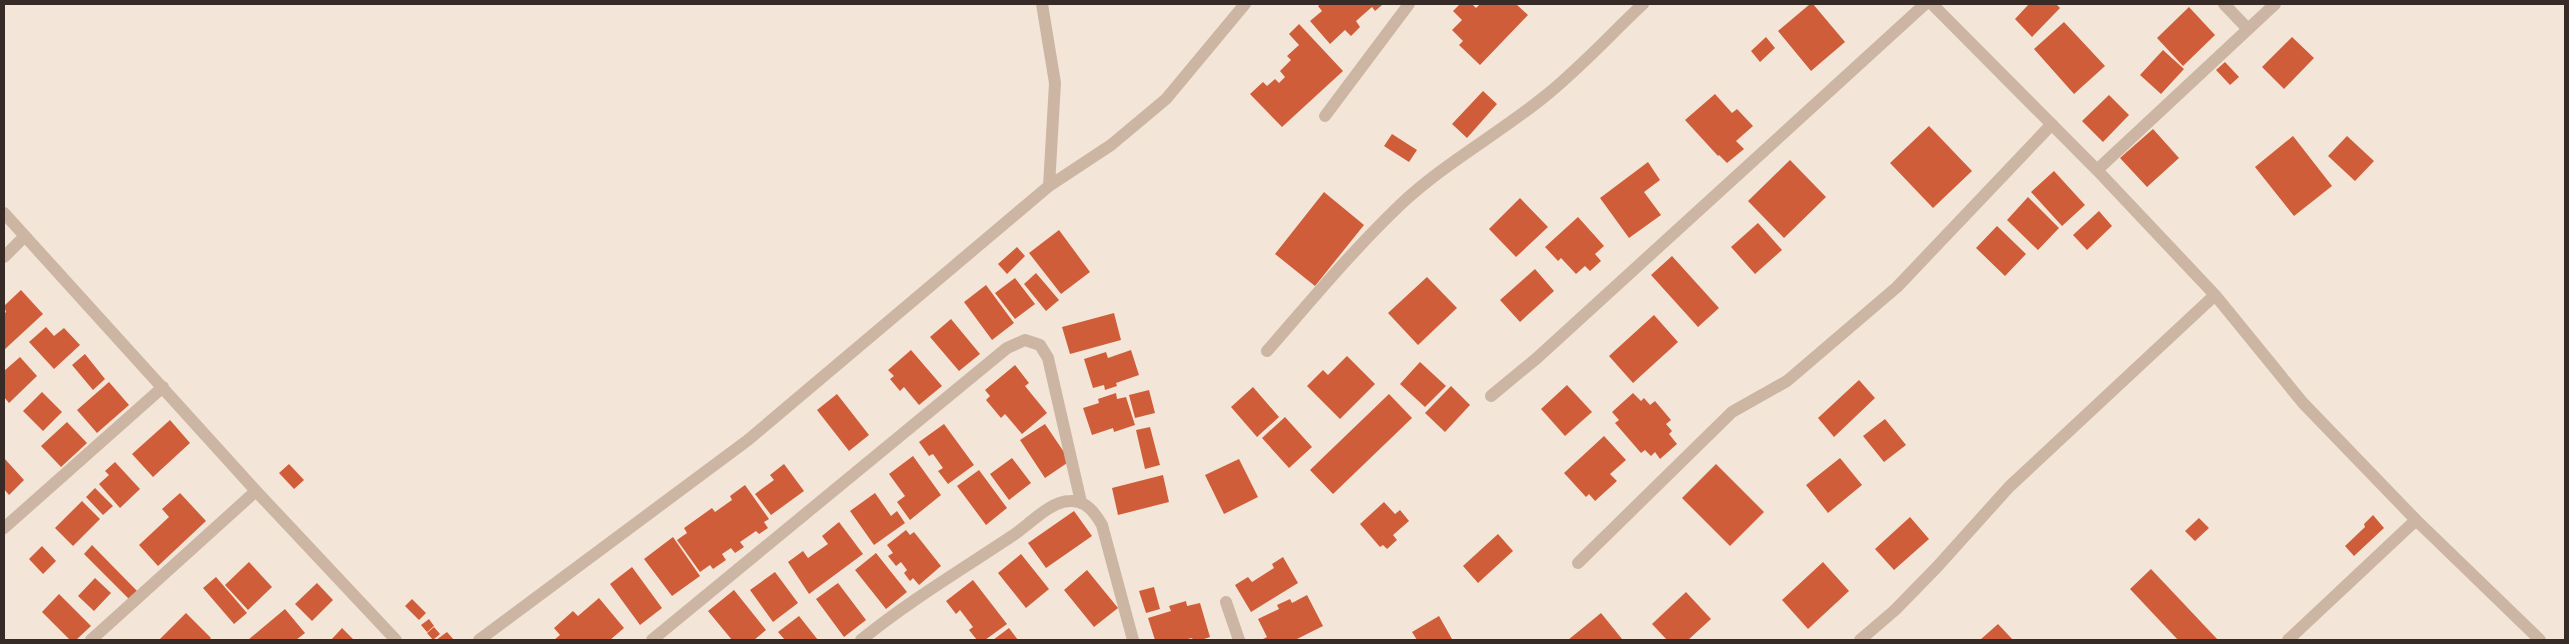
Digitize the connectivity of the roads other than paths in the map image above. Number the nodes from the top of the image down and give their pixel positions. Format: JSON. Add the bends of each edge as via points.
{"nodes":[{"id":1,"x":1042,"y":4,"type":"edge"},
{"id":2,"x":1245,"y":4,"type":"edge"},
{"id":3,"x":1409,"y":4,"type":"edge"},
{"id":4,"x":1643,"y":4,"type":"edge"},
{"id":5,"x":1926,"y":4,"type":"edge"},
{"id":6,"x":1932,"y":4,"type":"edge"},
{"id":7,"x":2224,"y":4,"type":"edge"},
{"id":8,"x":2275,"y":4,"type":"edge"},
{"id":9,"x":2248,"y":29,"type":"junction"},
{"id":10,"x":1325,"y":116,"type":"dead end"},
{"id":11,"x":2052,"y":124,"type":"junction"},
{"id":12,"x":2097,"y":170,"type":"junction"},
{"id":13,"x":1048,"y":186,"type":"junction"},
{"id":14,"x":4,"y":213,"type":"edge"},
{"id":15,"x":25,"y":236,"type":"junction"},
{"id":16,"x":4,"y":257,"type":"edge"},
{"id":17,"x":2215,"y":295,"type":"junction"},
{"id":18,"x":1267,"y":351,"type":"dead end"},
{"id":19,"x":163,"y":387,"type":"junction"},
{"id":20,"x":1491,"y":396,"type":"dead end"},
{"id":21,"x":256,"y":491,"type":"junction"},
{"id":22,"x":1081,"y":502,"type":"junction"},
{"id":23,"x":2416,"y":520,"type":"junction"},
{"id":24,"x":4,"y":528,"type":"edge"},
{"id":25,"x":1578,"y":563,"type":"dead end"},
{"id":26,"x":1226,"y":602,"type":"dead end"},
{"id":27,"x":91,"y":640,"type":"edge"},
{"id":28,"x":396,"y":640,"type":"edge"},
{"id":29,"x":479,"y":640,"type":"edge"},
{"id":30,"x":652,"y":640,"type":"edge"},
{"id":31,"x":861,"y":640,"type":"edge"},
{"id":32,"x":1133,"y":640,"type":"edge"},
{"id":33,"x":1239,"y":640,"type":"edge"},
{"id":34,"x":1860,"y":640,"type":"edge"},
{"id":35,"x":2288,"y":640,"type":"edge"},
{"id":36,"x":2540,"y":640,"type":"edge"}],
"edges":[{"from":1,"to":13,"type":"street","via":[[1055,83]]},
{"from":2,"to":13,"type":"street","via":[[1166,99],[1111,145]]},
{"from":3,"to":10,"type":"street"},
{"from":4,"to":18,"type":"street","via":[[1545,96],[1459,156],[1400,205]]},
{"from":5,"to":20,"type":"street","via":[[1537,358]]},
{"from":6,"to":11,"type":"street"},
{"from":7,"to":9,"type":"street"},
{"from":8,"to":9,"type":"street"},
{"from":9,"to":12,"type":"street"},
{"from":11,"to":12,"type":"street"},
{"from":11,"to":25,"type":"street","via":[[1897,287],[1787,381],[1732,412]]},
{"from":12,"to":17,"type":"street"},
{"from":13,"to":29,"type":"street","via":[[748,440]]},
{"from":14,"to":15,"type":"street"},
{"from":15,"to":16,"type":"street"},
{"from":15,"to":19,"type":"street"},
{"from":17,"to":23,"type":"street","via":[[2303,403]]},
{"from":17,"to":34,"type":"street","via":[[2009,487],[1937,567]]},
{"from":19,"to":21,"type":"street"},
{"from":19,"to":24,"type":"street"},
{"from":21,"to":27,"type":"street"},
{"from":21,"to":28,"type":"street"},
{"from":22,"to":30,"type":"street","via":[[1048,358],[1040,345],[1025,340],[1007,348]]},
{"from":22,"to":31,"type":"street","via":[[1070,500],[1056,504],[898,610]]},
{"from":22,"to":32,"type":"street","via":[[1094,511],[1102,525]]},
{"from":23,"to":35,"type":"street"},
{"from":23,"to":36,"type":"street"},
{"from":26,"to":33,"type":"street"}]}
